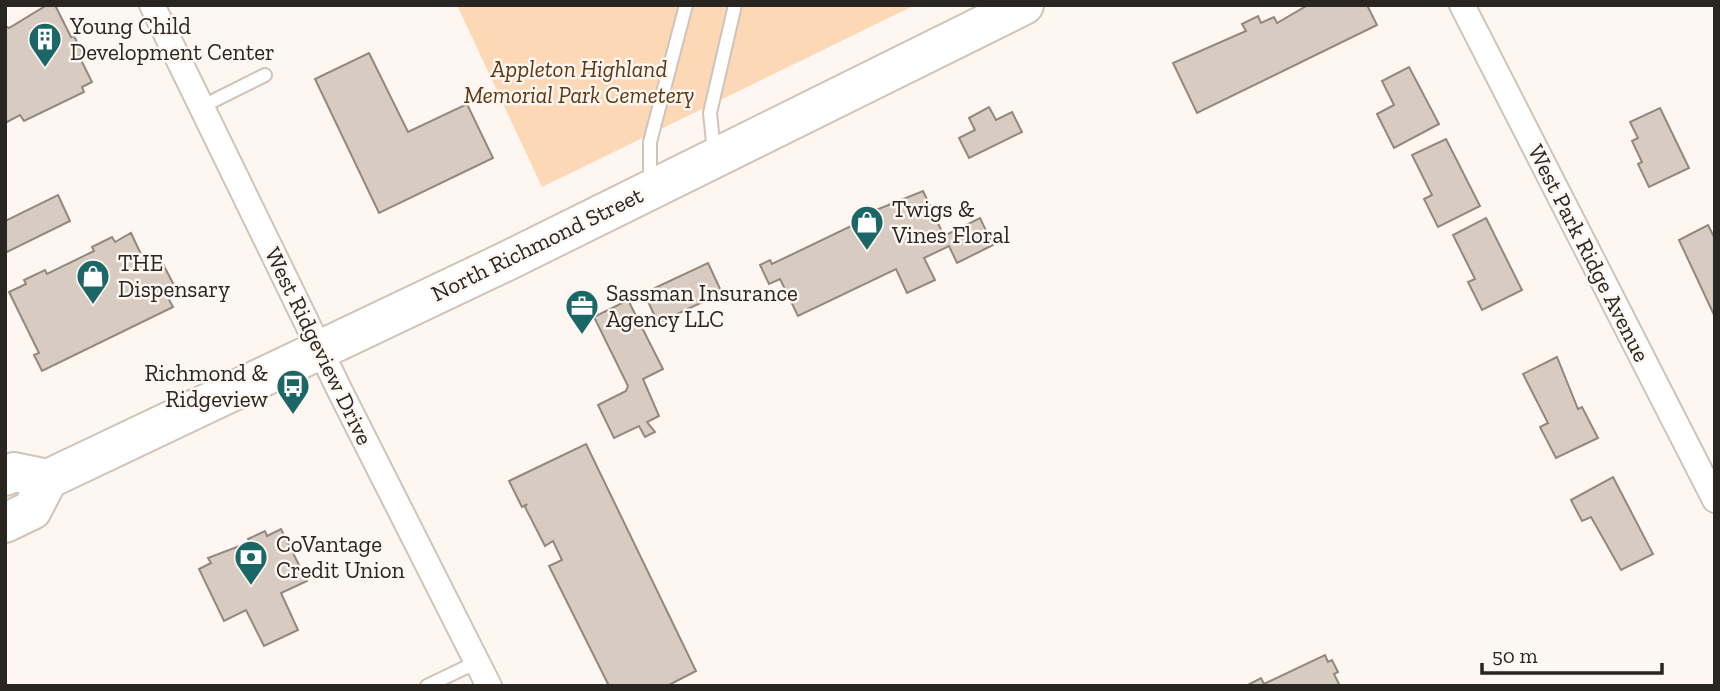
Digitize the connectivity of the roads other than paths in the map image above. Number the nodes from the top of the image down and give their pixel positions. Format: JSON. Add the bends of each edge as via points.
{"nodes":[{"id":1,"x":152,"y":5,"type":"edge"},
{"id":2,"x":686,"y":5,"type":"edge"},
{"id":3,"x":1024,"y":5,"type":"edge"},
{"id":4,"x":1462,"y":5,"type":"edge"},
{"id":5,"x":733,"y":6,"type":"edge"},
{"id":6,"x":265,"y":75,"type":"dead end"},
{"id":7,"x":201,"y":107,"type":"junction"},
{"id":8,"x":714,"y":156,"type":"junction"},
{"id":9,"x":650,"y":189,"type":"junction"},
{"id":10,"x":320,"y":350,"type":"junction"},
{"id":11,"x":5,"y":476,"type":"edge"},
{"id":12,"x":48,"y":479,"type":"junction"},
{"id":13,"x":1715,"y":500,"type":"edge"},
{"id":14,"x":5,"y":523,"type":"edge"},
{"id":15,"x":477,"y":662,"type":"junction"},
{"id":16,"x":427,"y":686,"type":"edge"},
{"id":17,"x":489,"y":686,"type":"edge"}],
"edges":[{"from":1,"to":7,"type":"street","name":"West Ridgeview Drive"},
{"from":2,"to":9,"type":"lane","via":[[650,142]]},
{"from":3,"to":8,"type":"main road","name":"North Richmond Street"},
{"from":4,"to":13,"type":"street","name":"West Park Ridge Avenue"},
{"from":5,"to":8,"type":"lane","via":[[710,113]]},
{"from":6,"to":7,"type":"lane"},
{"from":7,"to":10,"type":"street","name":"West Ridgeview Drive"},
{"from":8,"to":9,"type":"main road","name":"North Richmond Street"},
{"from":9,"to":10,"type":"main road","name":"North Richmond Street"},
{"from":10,"to":12,"type":"main road","name":"North Richmond Street"},
{"from":10,"to":15,"type":"street","name":"West Ridgeview Drive"},
{"from":11,"to":12,"type":"main road","via":[[14,472]]},
{"from":12,"to":14,"type":"main road","via":[[32,510]]},
{"from":15,"to":16,"type":"lane"},
{"from":15,"to":17,"type":"street","name":"West Ridgeview Drive"}]}
